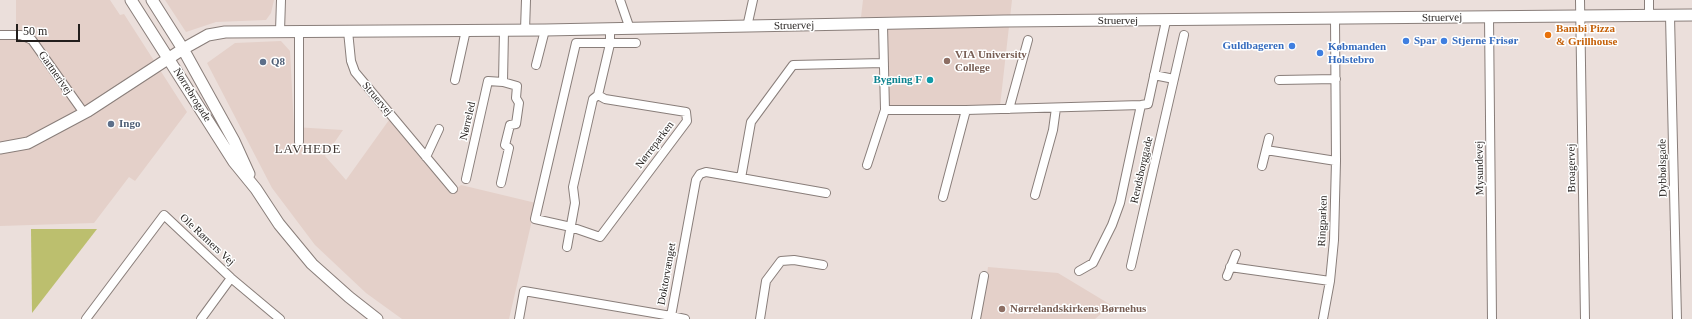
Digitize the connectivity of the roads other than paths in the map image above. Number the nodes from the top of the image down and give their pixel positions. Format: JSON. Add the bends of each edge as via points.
{"nodes":[{"id":1,"x":131,"y":0,"type":"edge"},
{"id":2,"x":152,"y":0,"type":"edge"},
{"id":3,"x":280,"y":0,"type":"edge"},
{"id":4,"x":526,"y":0,"type":"edge"},
{"id":5,"x":620,"y":0,"type":"edge"},
{"id":6,"x":753,"y":0,"type":"edge"},
{"id":7,"x":1580,"y":0,"type":"edge"},
{"id":8,"x":1649,"y":0,"type":"edge"},
{"id":9,"x":1692,"y":15,"type":"edge"},
{"id":10,"x":1650,"y":16,"type":"junction"},
{"id":11,"x":1670,"y":16,"type":"junction"},
{"id":12,"x":1489,"y":17,"type":"junction"},
{"id":13,"x":1580,"y":17,"type":"junction"},
{"id":14,"x":1335,"y":19,"type":"junction"},
{"id":15,"x":1166,"y":21,"type":"junction"},
{"id":16,"x":883,"y":25,"type":"junction"},
{"id":17,"x":748,"y":27,"type":"junction"},
{"id":18,"x":610,"y":29,"type":"junction"},
{"id":19,"x":630,"y":29,"type":"junction"},
{"id":20,"x":466,"y":30,"type":"junction"},
{"id":21,"x":504,"y":30,"type":"junction"},
{"id":22,"x":525,"y":30,"type":"junction"},
{"id":23,"x":545,"y":30,"type":"junction"},
{"id":24,"x":280,"y":31,"type":"junction"},
{"id":25,"x":299,"y":31,"type":"junction"},
{"id":26,"x":348,"y":31,"type":"junction"},
{"id":27,"x":0,"y":35,"type":"edge"},
{"id":28,"x":1184,"y":35,"type":"dead end"},
{"id":29,"x":1028,"y":40,"type":"dead end"},
{"id":30,"x":636,"y":43,"type":"dead end"},
{"id":31,"x":610,"y":44,"type":"junction"},
{"id":32,"x":183,"y":49,"type":"junction"},
{"id":33,"x":168,"y":58,"type":"junction"},
{"id":34,"x":884,"y":63,"type":"junction"},
{"id":35,"x":536,"y":65,"type":"dead end"},
{"id":36,"x":1154,"y":75,"type":"junction"},
{"id":37,"x":1174,"y":79,"type":"junction"},
{"id":38,"x":1336,"y":79,"type":"junction"},
{"id":39,"x":455,"y":80,"type":"dead end"},
{"id":40,"x":1279,"y":80,"type":"dead end"},
{"id":41,"x":503,"y":82,"type":"junction"},
{"id":42,"x":598,"y":95,"type":"junction"},
{"id":43,"x":1141,"y":105,"type":"junction"},
{"id":44,"x":1056,"y":108,"type":"junction"},
{"id":45,"x":1009,"y":109,"type":"junction"},
{"id":46,"x":885,"y":110,"type":"junction"},
{"id":47,"x":966,"y":110,"type":"junction"},
{"id":48,"x":84,"y":113,"type":"junction"},
{"id":49,"x":438,"y":129,"type":"dead end"},
{"id":50,"x":1269,"y":138,"type":"dead end"},
{"id":51,"x":299,"y":142,"type":"dead end"},
{"id":52,"x":0,"y":148,"type":"edge"},
{"id":53,"x":1266,"y":150,"type":"junction"},
{"id":54,"x":426,"y":157,"type":"junction"},
{"id":55,"x":1336,"y":161,"type":"junction"},
{"id":56,"x":867,"y":165,"type":"dead end"},
{"id":57,"x":1262,"y":166,"type":"dead end"},
{"id":58,"x":741,"y":178,"type":"junction"},
{"id":59,"x":466,"y":179,"type":"dead end"},
{"id":60,"x":501,"y":183,"type":"dead end"},
{"id":61,"x":256,"y":189,"type":"junction"},
{"id":62,"x":453,"y":189,"type":"dead end"},
{"id":63,"x":826,"y":194,"type":"dead end"},
{"id":64,"x":1035,"y":195,"type":"dead end"},
{"id":65,"x":943,"y":197,"type":"dead end"},
{"id":66,"x":571,"y":228,"type":"junction"},
{"id":67,"x":567,"y":247,"type":"dead end"},
{"id":68,"x":1236,"y":254,"type":"dead end"},
{"id":69,"x":823,"y":265,"type":"dead end"},
{"id":70,"x":1131,"y":266,"type":"dead end"},
{"id":71,"x":1230,"y":267,"type":"junction"},
{"id":72,"x":1079,"y":271,"type":"dead end"},
{"id":73,"x":984,"y":276,"type":"dead end"},
{"id":74,"x":1227,"y":276,"type":"dead end"},
{"id":75,"x":231,"y":278,"type":"junction"},
{"id":76,"x":1330,"y":280,"type":"junction"},
{"id":77,"x":671,"y":316,"type":"junction"},
{"id":78,"x":86,"y":319,"type":"edge"},
{"id":79,"x":201,"y":319,"type":"edge"},
{"id":80,"x":280,"y":319,"type":"edge"},
{"id":81,"x":377,"y":319,"type":"edge"},
{"id":82,"x":519,"y":319,"type":"edge"},
{"id":83,"x":685,"y":319,"type":"edge"},
{"id":84,"x":760,"y":319,"type":"edge"},
{"id":85,"x":976,"y":319,"type":"edge"},
{"id":86,"x":1323,"y":319,"type":"edge"},
{"id":87,"x":1492,"y":319,"type":"edge"},
{"id":88,"x":1585,"y":319,"type":"edge"},
{"id":89,"x":1677,"y":319,"type":"edge"}],
"edges":[{"from":1,"to":33,"type":"street","name":"Nørrebrogade"},
{"from":2,"to":32,"type":"street","name":"Nørrebrogade"},
{"from":3,"to":24,"type":"street"},
{"from":4,"to":22,"type":"street"},
{"from":5,"to":19,"type":"street"},
{"from":6,"to":17,"type":"street"},
{"from":7,"to":13,"type":"street","name":"Broagervej"},
{"from":8,"to":10,"type":"street"},
{"from":9,"to":11,"type":"street","name":"Struervej"},
{"from":10,"to":11,"type":"street","name":"Struervej"},
{"from":10,"to":13,"type":"street","name":"Struervej"},
{"from":11,"to":89,"type":"street","name":"Dybbølsgade"},
{"from":12,"to":13,"type":"street","name":"Struervej"},
{"from":12,"to":14,"type":"street","name":"Struervej"},
{"from":12,"to":87,"type":"street","name":"Mysundevej"},
{"from":13,"to":88,"type":"street","name":"Broagervej"},
{"from":14,"to":15,"type":"street","name":"Struervej"},
{"from":14,"to":38,"type":"street","name":"Ringparken"},
{"from":15,"to":16,"type":"street","name":"Struervej","via":[[1004,21]]},
{"from":15,"to":36,"type":"street","name":"Rendsborggade"},
{"from":16,"to":17,"type":"street","name":"Struervej"},
{"from":16,"to":34,"type":"street"},
{"from":17,"to":19,"type":"street","name":"Struervej"},
{"from":18,"to":19,"type":"street","name":"Struervej"},
{"from":18,"to":23,"type":"street","name":"Struervej"},
{"from":18,"to":31,"type":"street"},
{"from":20,"to":21,"type":"street","name":"Struervej"},
{"from":20,"to":26,"type":"street","name":"Struervej"},
{"from":20,"to":39,"type":"street"},
{"from":21,"to":22,"type":"street","name":"Struervej"},
{"from":21,"to":41,"type":"street"},
{"from":22,"to":23,"type":"street","name":"Struervej"},
{"from":23,"to":35,"type":"street"},
{"from":24,"to":25,"type":"street","name":"Struervej"},
{"from":24,"to":32,"type":"street","name":"Struervej","via":[[225,32],[208,35]]},
{"from":25,"to":26,"type":"street","name":"Struervej"},
{"from":25,"to":51,"type":"street"},
{"from":26,"to":54,"type":"street","name":"Struervej","via":[[350,61],[355,72]]},
{"from":27,"to":48,"type":"street","name":"Gartnerivej","via":[[21,35],[32,40]]},
{"from":28,"to":37,"type":"street","name":"Rendsborggade"},
{"from":29,"to":45,"type":"street"},
{"from":30,"to":31,"type":"street","name":"Nørreparken"},
{"from":31,"to":42,"type":"street"},
{"from":31,"to":66,"type":"street","name":"Nørreparken","via":[[576,43],[535,219]]},
{"from":32,"to":33,"type":"street"},
{"from":32,"to":61,"type":"street","name":"Nørrebrogade","via":[[234,142]]},
{"from":33,"to":48,"type":"street"},
{"from":33,"to":61,"type":"street","name":"Nørrebrogade","via":[[234,162]]},
{"from":34,"to":46,"type":"street"},
{"from":34,"to":58,"type":"street","via":[[793,65],[751,122]]},
{"from":36,"to":37,"type":"street"},
{"from":36,"to":43,"type":"street","name":"Rendsborggade","via":[[1148,104]]},
{"from":37,"to":70,"type":"street","name":"Rendsborggade"},
{"from":38,"to":40,"type":"street"},
{"from":38,"to":55,"type":"street","name":"Ringparken"},
{"from":41,"to":59,"type":"street","name":"Nørreled","via":[[488,81]]},
{"from":41,"to":60,"type":"street","via":[[518,86],[516,98],[519,102],[516,124],[510,125],[505,145],[509,148]]},
{"from":42,"to":66,"type":"street","via":[[593,99],[573,187],[576,203]]},
{"from":42,"to":66,"type":"street","name":"Nørreparken","via":[[605,99],[686,112],[687,121],[600,237]]},
{"from":43,"to":44,"type":"street"},
{"from":43,"to":72,"type":"street","name":"Rendsborggade","via":[[1120,203],[1093,263]]},
{"from":44,"to":45,"type":"street"},
{"from":44,"to":64,"type":"street","via":[[1053,130]]},
{"from":45,"to":47,"type":"street"},
{"from":46,"to":47,"type":"street"},
{"from":46,"to":56,"type":"street"},
{"from":47,"to":65,"type":"street"},
{"from":48,"to":52,"type":"street","via":[[28,143]]},
{"from":49,"to":54,"type":"street"},
{"from":50,"to":53,"type":"street"},
{"from":53,"to":55,"type":"street"},
{"from":53,"to":57,"type":"street"},
{"from":54,"to":62,"type":"street","name":"Struervej"},
{"from":55,"to":76,"type":"street","name":"Ringparken"},
{"from":58,"to":63,"type":"street","name":"Doktorvænget"},
{"from":58,"to":77,"type":"street","name":"Doktorvænget","via":[[706,172],[700,174],[696,180]]},
{"from":61,"to":81,"type":"street","name":"Nørrebrogade","via":[[279,224],[312,264]]},
{"from":66,"to":67,"type":"street"},
{"from":68,"to":71,"type":"street"},
{"from":69,"to":84,"type":"street","via":[[794,260],[781,261],[766,281]]},
{"from":71,"to":74,"type":"street"},
{"from":71,"to":76,"type":"street"},
{"from":73,"to":85,"type":"street"},
{"from":75,"to":78,"type":"street","name":"Ole Rømers Vej","via":[[164,215]]},
{"from":75,"to":79,"type":"street"},
{"from":75,"to":80,"type":"street","name":"Ole Rømers Vej"},
{"from":76,"to":86,"type":"street","name":"Ringparken"},
{"from":77,"to":82,"type":"street","name":"Doktorvænget","via":[[524,291]]},
{"from":77,"to":83,"type":"street"}]}
